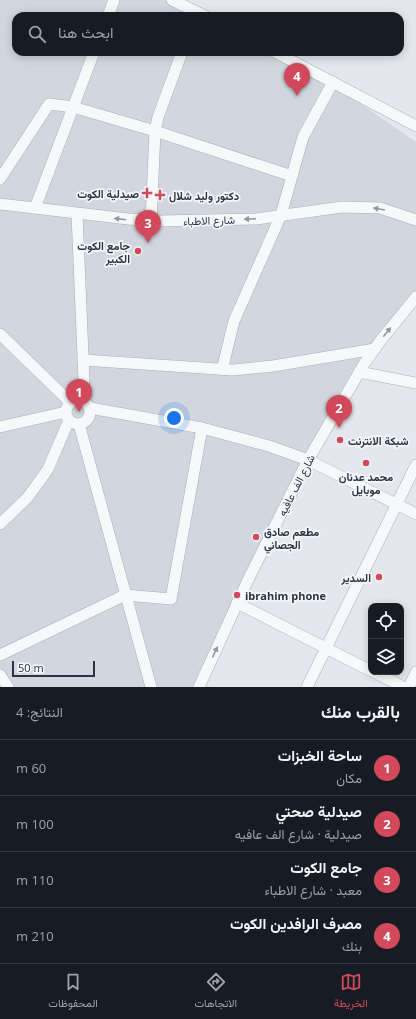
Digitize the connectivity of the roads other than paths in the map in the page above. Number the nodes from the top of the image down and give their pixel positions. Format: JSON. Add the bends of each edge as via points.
{"nodes":[{"id":1,"x":114,"y":0,"type":"edge"},
{"id":2,"x":172,"y":0,"type":"edge"},
{"id":3,"x":110,"y":12,"type":"edge"},
{"id":4,"x":194,"y":12,"type":"edge"},
{"id":5,"x":92,"y":56,"type":"edge"},
{"id":6,"x":181,"y":56,"type":"edge"},
{"id":7,"x":283,"y":56,"type":"edge"},
{"id":8,"x":332,"y":82,"type":"junction"},
{"id":9,"x":73,"y":107,"type":"junction"},
{"id":10,"x":398,"y":118,"type":"junction"},
{"id":11,"x":416,"y":126,"type":"edge"},
{"id":12,"x":155,"y":131,"type":"junction"},
{"id":13,"x":416,"y":135,"type":"edge"},
{"id":14,"x":292,"y":176,"type":"junction"},
{"id":15,"x":0,"y":178,"type":"edge"},
{"id":16,"x":0,"y":204,"type":"edge"},
{"id":17,"x":36,"y":208,"type":"junction"},
{"id":18,"x":77,"y":214,"type":"junction"},
{"id":19,"x":281,"y":215,"type":"junction"},
{"id":20,"x":416,"y":220,"type":"edge"},
{"id":21,"x":151,"y":221,"type":"junction"},
{"id":22,"x":416,"y":297,"type":"edge"},
{"id":23,"x":0,"y":334,"type":"edge"},
{"id":24,"x":375,"y":349,"type":"junction"},
{"id":25,"x":83,"y":360,"type":"junction"},
{"id":26,"x":222,"y":370,"type":"junction"},
{"id":27,"x":360,"y":372,"type":"junction"},
{"id":28,"x":416,"y":383,"type":"edge"},
{"id":29,"x":90,"y":408,"type":"junction"},
{"id":30,"x":73,"y":412,"type":"junction"},
{"id":31,"x":2,"y":425,"type":"edge"},
{"id":32,"x":202,"y":428,"type":"junction"},
{"id":33,"x":308,"y":460,"type":"junction"},
{"id":34,"x":416,"y":465,"type":"edge"},
{"id":35,"x":397,"y":505,"type":"junction"},
{"id":36,"x":416,"y":514,"type":"edge"},
{"id":37,"x":0,"y":524,"type":"edge"},
{"id":38,"x":125,"y":595,"type":"junction"},
{"id":39,"x":237,"y":603,"type":"junction"},
{"id":40,"x":327,"y":648,"type":"junction"},
{"id":41,"x":0,"y":655,"type":"edge"},
{"id":42,"x":368,"y":668,"type":"edge"},
{"id":43,"x":416,"y":672,"type":"edge"},
{"id":44,"x":380,"y":675,"type":"edge"},
{"id":45,"x":151,"y":687,"type":"edge"},
{"id":46,"x":199,"y":687,"type":"edge"},
{"id":47,"x":307,"y":687,"type":"edge"},
{"id":48,"x":404,"y":687,"type":"edge"},
{"id":49,"x":408,"y":687,"type":"edge"}],
"edges":[{"from":1,"to":3,"type":"street"},
{"from":2,"to":4,"type":"street"},
{"from":5,"to":9,"type":"street"},
{"from":6,"to":12,"type":"street"},
{"from":7,"to":8,"type":"street"},
{"from":8,"to":10,"type":"street"},
{"from":8,"to":14,"type":"street","via":[[303,138]]},
{"from":9,"to":12,"type":"street"},
{"from":9,"to":15,"type":"street","via":[[49,104]]},
{"from":9,"to":17,"type":"street"},
{"from":10,"to":11,"type":"street"},
{"from":10,"to":13,"type":"street"},
{"from":12,"to":14,"type":"street"},
{"from":12,"to":21,"type":"street"},
{"from":14,"to":19,"type":"street"},
{"from":16,"to":17,"type":"street","name":"شارع الاطباء"},
{"from":17,"to":18,"type":"street","name":"شارع الاطباء"},
{"from":21,"to":18,"type":"street","name":"شارع الاطباء","one_way":true},
{"from":18,"to":25,"type":"street"},
{"from":20,"to":19,"type":"street","name":"شارع الاطباء","one_way":true,"via":[[380,208],[361,207]]},
{"from":19,"to":21,"type":"street","name":"شارع الاطباء","one_way":true,"via":[[256,219]]},
{"from":19,"to":26,"type":"street","via":[[234,321]]},
{"from":24,"to":22,"type":"street","name":"شارع الف عافيه","one_way":true},
{"from":23,"to":30,"type":"street"},
{"from":24,"to":26,"type":"street","via":[[273,366]]},
{"from":24,"to":27,"type":"street","name":"شارع الف عافيه"},
{"from":25,"to":26,"type":"street"},
{"from":25,"to":30,"type":"street","via":[[84,384]]},
{"from":27,"to":28,"type":"street"},
{"from":27,"to":33,"type":"street","name":"شارع الف عافيه"},
{"from":29,"to":30,"type":"street","via":[[85,401]]},
{"from":29,"to":30,"type":"street","via":[[88,420]]},
{"from":29,"to":32,"type":"street"},
{"from":30,"to":31,"type":"street"},
{"from":30,"to":37,"type":"street","via":[[48,469],[28,498]]},
{"from":30,"to":38,"type":"street"},
{"from":32,"to":33,"type":"street","via":[[269,446]]},
{"from":32,"to":38,"type":"street","via":[[171,599]]},
{"from":33,"to":35,"type":"street"},
{"from":33,"to":39,"type":"street","name":"شارع الف عافيه"},
{"from":34,"to":35,"type":"street"},
{"from":35,"to":36,"type":"street"},
{"from":35,"to":40,"type":"street"},
{"from":38,"to":41,"type":"street"},
{"from":38,"to":45,"type":"street"},
{"from":39,"to":40,"type":"street"},
{"from":46,"to":39,"type":"street","name":"شارع الف عافيه","one_way":true},
{"from":40,"to":42,"type":"street"},
{"from":40,"to":47,"type":"street"},
{"from":43,"to":49,"type":"street"},
{"from":44,"to":48,"type":"street"}]}
